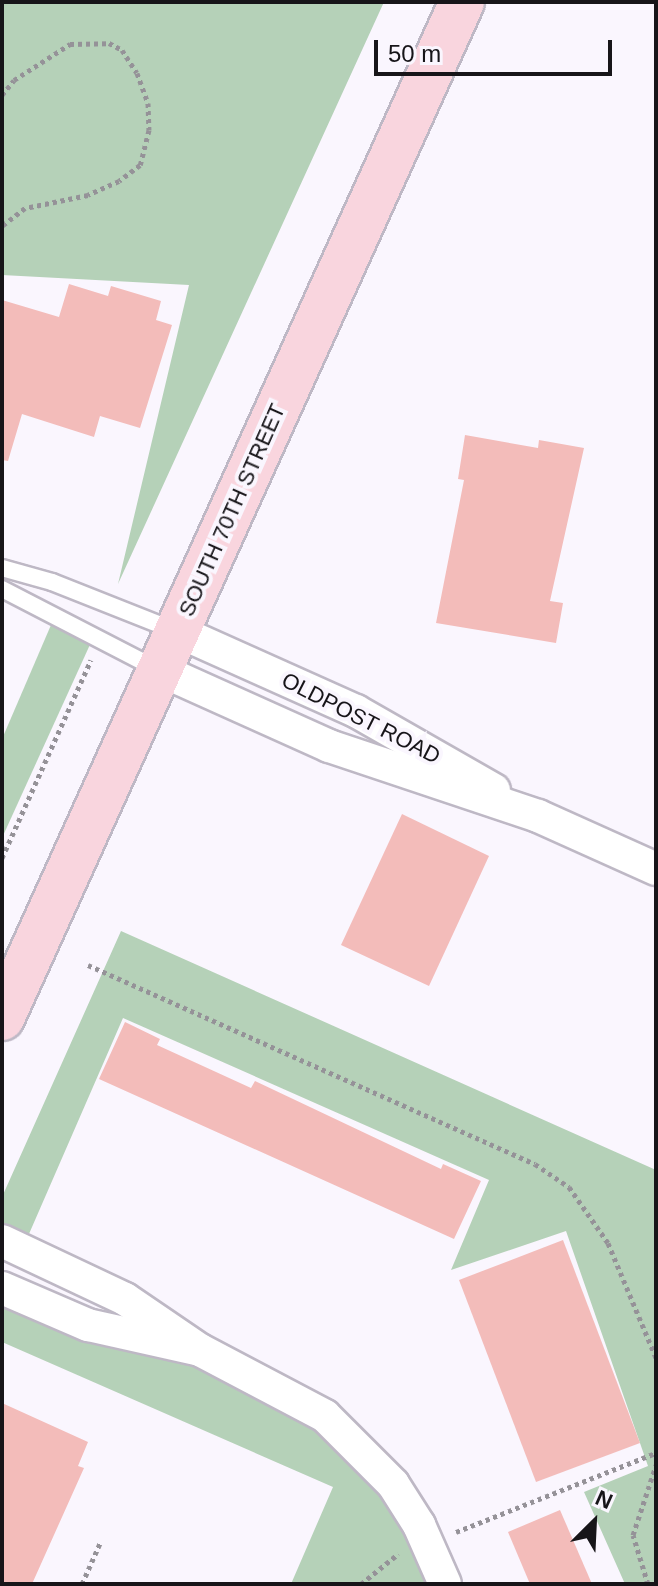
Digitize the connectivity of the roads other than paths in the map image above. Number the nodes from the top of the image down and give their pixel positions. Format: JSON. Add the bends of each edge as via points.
{"nodes":[{"id":1,"x":462,"y":2,"type":"edge"},
{"id":2,"x":2,"y":568,"type":"edge"},
{"id":3,"x":2,"y":589,"type":"edge"},
{"id":4,"x":169,"y":650,"type":"junction"},
{"id":5,"x":538,"y":816,"type":"junction"},
{"id":6,"x":656,"y":869,"type":"edge"},
{"id":7,"x":2,"y":1018,"type":"edge"},
{"id":8,"x":2,"y":1241,"type":"edge"},
{"id":9,"x":2,"y":1288,"type":"edge"},
{"id":10,"x":200,"y":1350,"type":"junction"},
{"id":11,"x":445,"y":1584,"type":"edge"}],
"edges":[{"from":1,"to":4,"type":"main road","name":"SOUTH 70TH STREET"},
{"from":2,"to":4,"type":"lane","via":[[52,582]]},
{"from":3,"to":4,"type":"lane","via":[[99,641]]},
{"from":4,"to":5,"type":"street","name":"OLDPOST ROAD","via":[[356,711]]},
{"from":4,"to":5,"type":"street","name":"OLDPOST ROAD","via":[[329,746]]},
{"from":4,"to":7,"type":"main road","name":"SOUTH 70TH STREET"},
{"from":5,"to":6,"type":"street","name":"OLDPOST ROAD"},
{"from":8,"to":10,"type":"street","via":[[125,1299]]},
{"from":9,"to":10,"type":"street","via":[[88,1325]]},
{"from":10,"to":11,"type":"street","via":[[325,1416],[393,1484]]}]}
